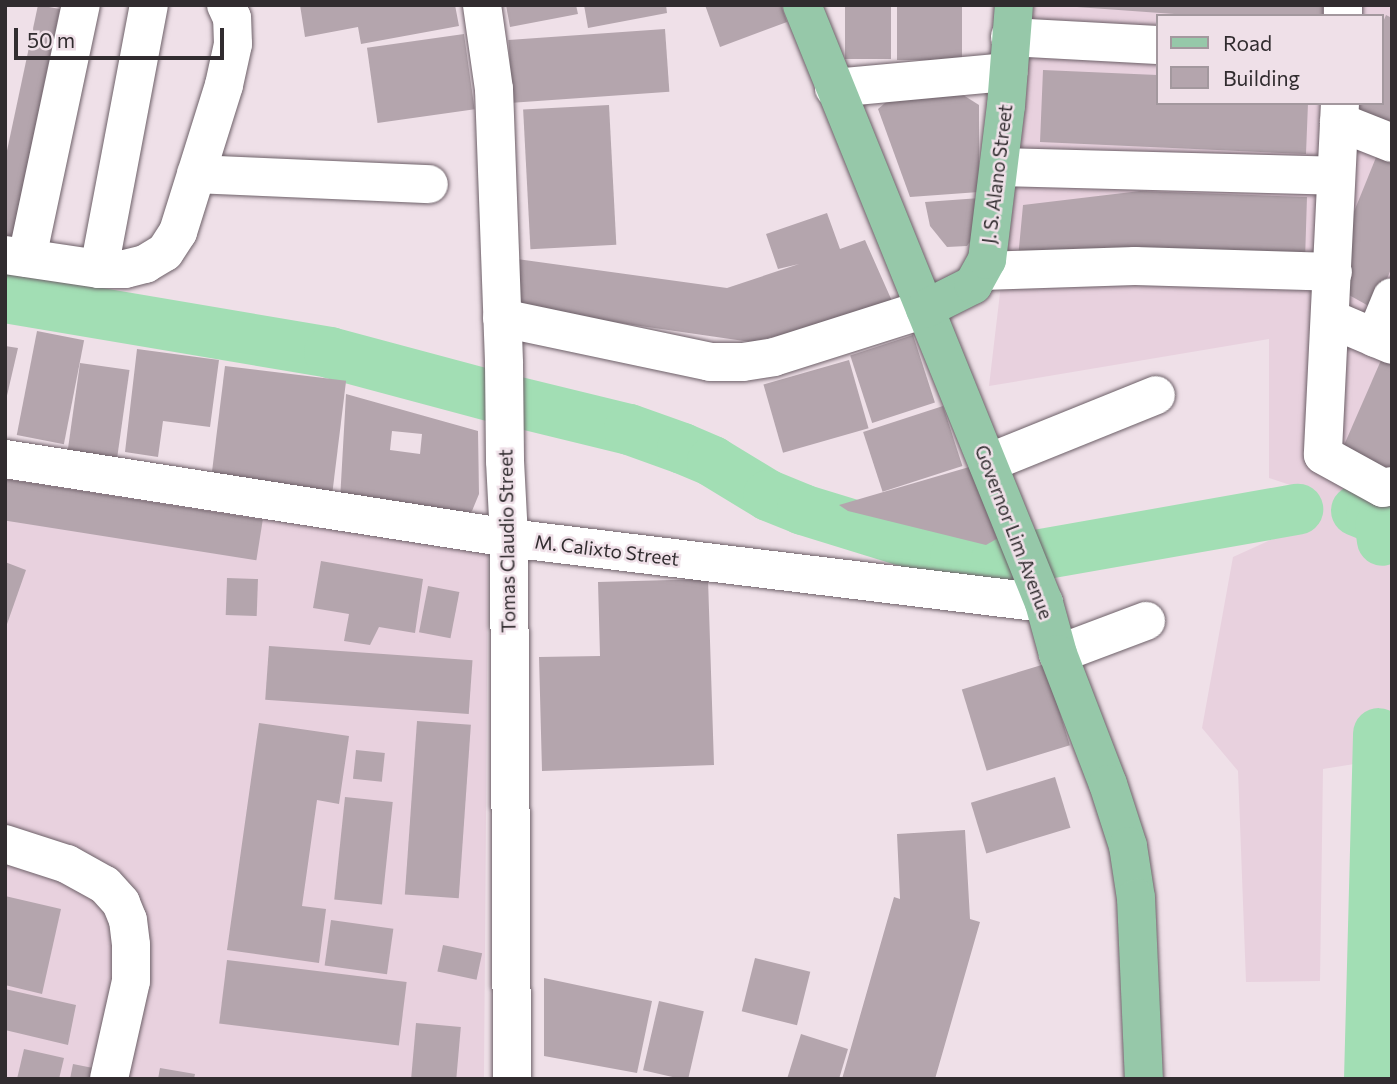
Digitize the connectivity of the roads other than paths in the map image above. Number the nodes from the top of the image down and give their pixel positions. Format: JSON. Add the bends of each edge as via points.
{"nodes":[{"id":1,"x":81,"y":5,"type":"edge"},
{"id":2,"x":149,"y":5,"type":"edge"},
{"id":3,"x":226,"y":5,"type":"edge"},
{"id":4,"x":482,"y":5,"type":"edge"},
{"id":5,"x":802,"y":5,"type":"edge"},
{"id":6,"x":1011,"y":38,"type":"edge"},
{"id":7,"x":1156,"y":45,"type":"edge"},
{"id":8,"x":834,"y":88,"type":"junction"},
{"id":9,"x":1339,"y":113,"type":"edge"},
{"id":10,"x":1392,"y":143,"type":"edge"},
{"id":11,"x":999,"y":167,"type":"junction"},
{"id":12,"x":196,"y":174,"type":"junction"},
{"id":13,"x":1336,"y":176,"type":"junction"},
{"id":14,"x":429,"y":184,"type":"dead end"},
{"id":15,"x":16,"y":257,"type":"edge"},
{"id":16,"x":99,"y":269,"type":"junction"},
{"id":17,"x":982,"y":271,"type":"junction"},
{"id":18,"x":1333,"y":272,"type":"junction"},
{"id":19,"x":1392,"y":297,"type":"edge"},
{"id":20,"x":925,"y":309,"type":"junction"},
{"id":21,"x":502,"y":318,"type":"junction"},
{"id":22,"x":1331,"y":319,"type":"junction"},
{"id":23,"x":1383,"y":342,"type":"edge"},
{"id":24,"x":1156,"y":395,"type":"dead end"},
{"id":25,"x":5,"y":460,"type":"edge"},
{"id":26,"x":988,"y":463,"type":"junction"},
{"id":27,"x":1392,"y":486,"type":"edge"},
{"id":28,"x":509,"y":538,"type":"junction"},
{"id":29,"x":1038,"y":589,"type":"junction"},
{"id":30,"x":1146,"y":621,"type":"dead end"},
{"id":31,"x":1058,"y":654,"type":"junction"},
{"id":32,"x":5,"y":844,"type":"edge"},
{"id":33,"x":109,"y":1079,"type":"edge"},
{"id":34,"x":512,"y":1079,"type":"edge"},
{"id":35,"x":1144,"y":1079,"type":"edge"}],
"edges":[{"from":1,"to":15,"type":"street"},
{"from":2,"to":16,"type":"street"},
{"from":3,"to":12,"type":"street","via":[[232,18],[233,44],[225,85]]},
{"from":4,"to":21,"type":"street","name":"Tomas Claudio Street","via":[[494,89]]},
{"from":5,"to":8,"type":"main road","name":"Governor Lim Avenue"},
{"from":6,"to":7,"type":"street"},
{"from":6,"to":8,"type":"street"},
{"from":6,"to":11,"type":"main road","name":"J. S. Alano Street"},
{"from":8,"to":20,"type":"main road","name":"Governor Lim Avenue"},
{"from":9,"to":10,"type":"street"},
{"from":9,"to":13,"type":"street"},
{"from":11,"to":13,"type":"street"},
{"from":11,"to":17,"type":"main road","name":"J. S. Alano Street"},
{"from":12,"to":14,"type":"street"},
{"from":12,"to":16,"type":"street","via":[[178,232],[164,252],[145,264]]},
{"from":13,"to":18,"type":"street"},
{"from":15,"to":16,"type":"street"},
{"from":17,"to":18,"type":"street","via":[[1135,266]]},
{"from":17,"to":20,"type":"main road","name":"J. S. Alano Street","via":[[973,285]]},
{"from":18,"to":22,"type":"street"},
{"from":19,"to":23,"type":"street"},
{"from":20,"to":21,"type":"street","via":[[774,357],[743,362],[710,362]]},
{"from":20,"to":26,"type":"main road","name":"Governor Lim Avenue"},
{"from":21,"to":28,"type":"street","name":"Tomas Claudio Street"},
{"from":22,"to":23,"type":"street"},
{"from":22,"to":27,"type":"street","via":[[1323,455],[1383,488]]},
{"from":24,"to":26,"type":"street"},
{"from":25,"to":28,"type":"street","name":"M. Calixto Street"},
{"from":26,"to":29,"type":"main road","name":"Governor Lim Avenue"},
{"from":28,"to":29,"type":"street","name":"M. Calixto Street"},
{"from":28,"to":34,"type":"street","name":"Tomas Claudio Street"},
{"from":29,"to":31,"type":"main road","name":"Governor Lim Avenue"},
{"from":30,"to":31,"type":"street"},
{"from":31,"to":35,"type":"main road","name":"Governor Lim Avenue","via":[[1128,846],[1136,898]]},
{"from":32,"to":33,"type":"street","via":[[67,864],[105,885],[121,903],[128,920],[131,981]]}]}
